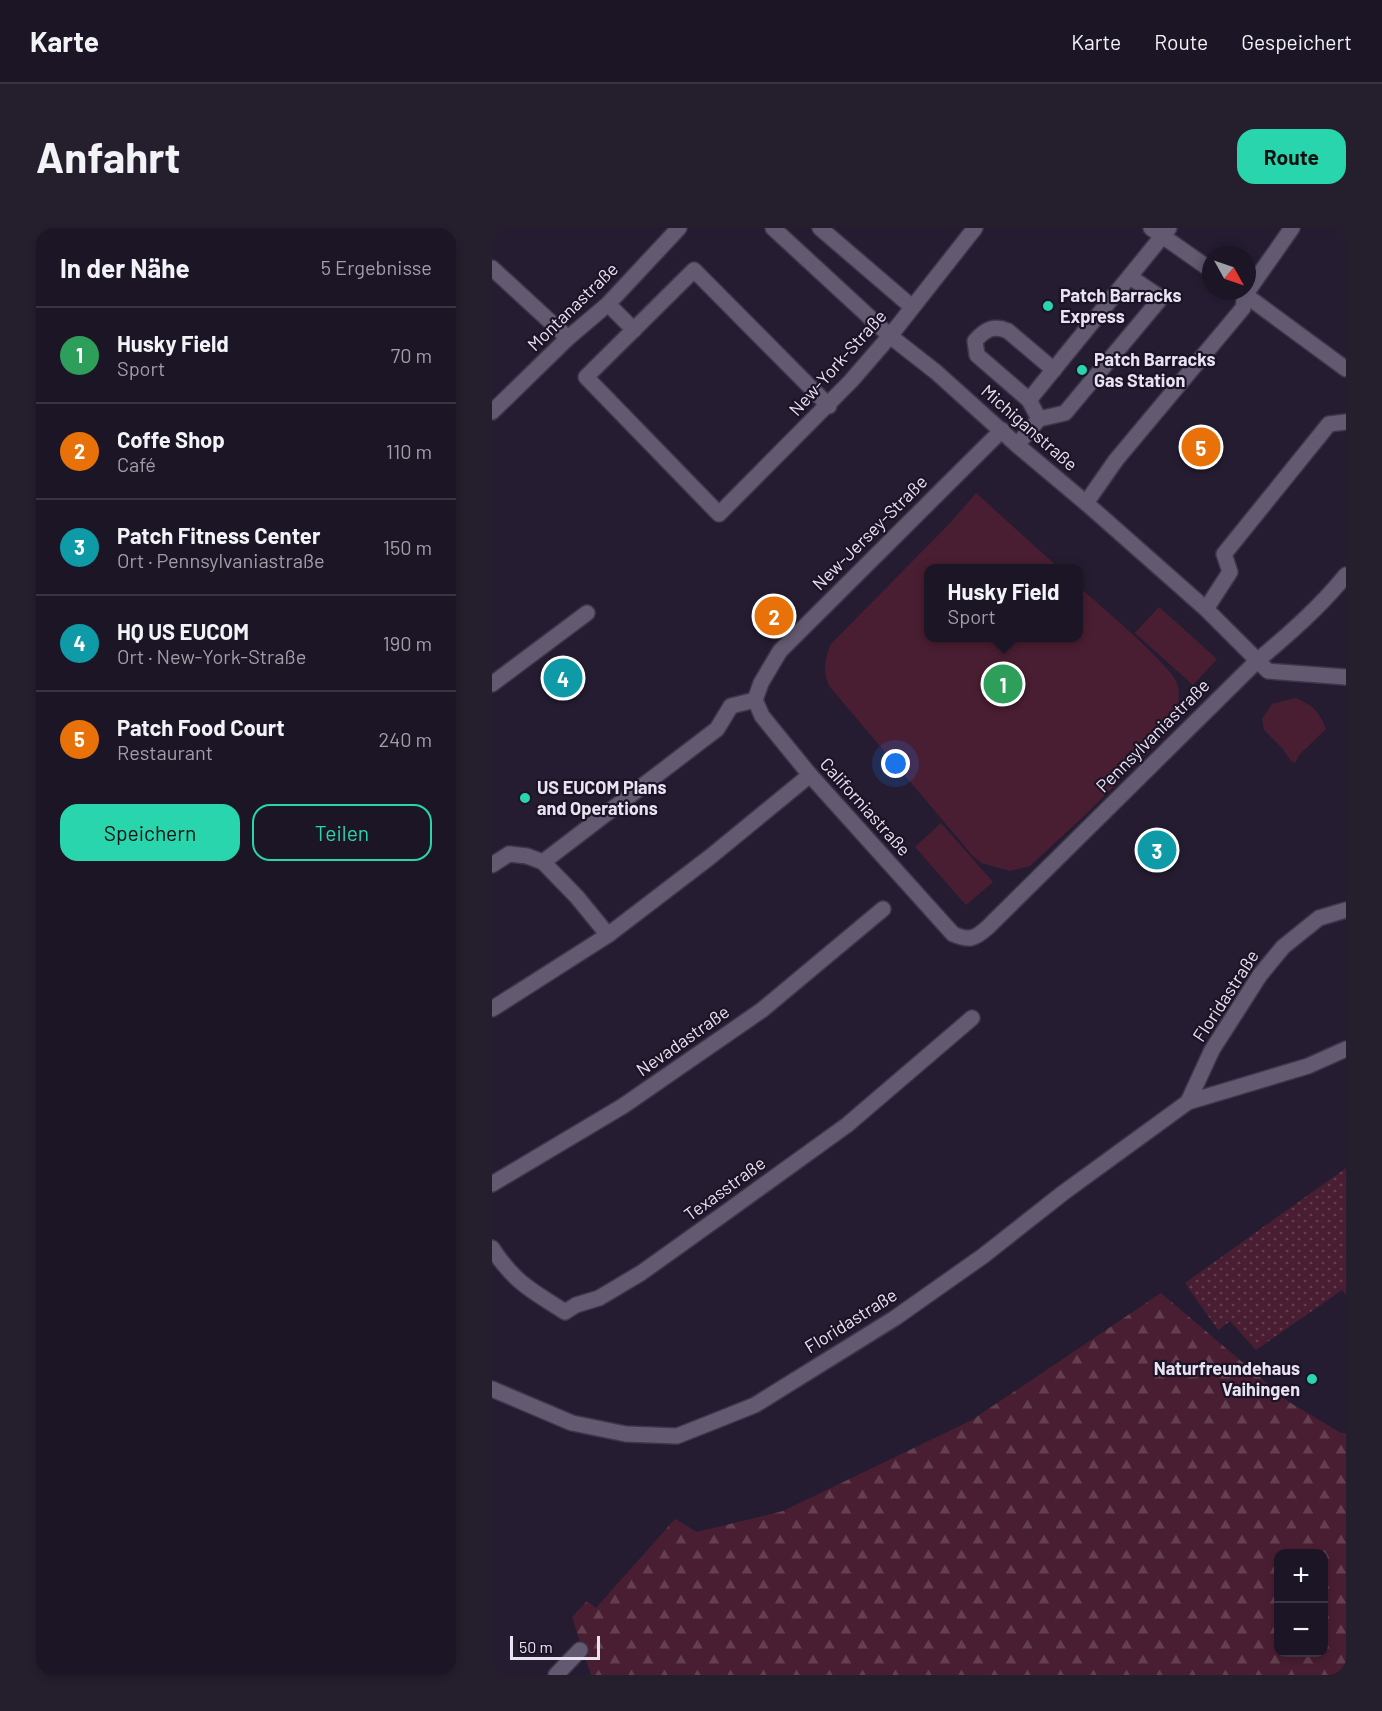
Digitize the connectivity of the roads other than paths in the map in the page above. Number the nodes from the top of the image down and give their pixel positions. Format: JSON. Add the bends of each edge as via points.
{"nodes":[{"id":1,"x":679,"y":228,"type":"edge"},
{"id":2,"x":773,"y":228,"type":"edge"},
{"id":3,"x":820,"y":228,"type":"edge"},
{"id":4,"x":975,"y":228,"type":"edge"},
{"id":5,"x":1292,"y":228,"type":"edge"},
{"id":6,"x":1161,"y":231,"type":"edge"},
{"id":7,"x":1202,"y":263,"type":"edge"},
{"id":8,"x":492,"y":268,"type":"edge"},
{"id":9,"x":1256,"y":276,"type":"edge"},
{"id":10,"x":1130,"y":277,"type":"junction"},
{"id":11,"x":1243,"y":300,"type":"edge"},
{"id":12,"x":1252,"y":300,"type":"edge"},
{"id":13,"x":608,"y":304,"type":"junction"},
{"id":14,"x":912,"y":307,"type":"junction"},
{"id":15,"x":634,"y":330,"type":"junction"},
{"id":16,"x":890,"y":336,"type":"junction"},
{"id":17,"x":568,"y":338,"type":"junction"},
{"id":18,"x":1346,"y":369,"type":"edge"},
{"id":19,"x":1054,"y":370,"type":"junction"},
{"id":20,"x":1029,"y":400,"type":"junction"},
{"id":21,"x":829,"y":405,"type":"junction"},
{"id":22,"x":494,"y":408,"type":"edge"},
{"id":23,"x":1039,"y":419,"type":"junction"},
{"id":24,"x":1346,"y":422,"type":"edge"},
{"id":25,"x":1002,"y":430,"type":"junction"},
{"id":26,"x":1017,"y":445,"type":"junction"},
{"id":27,"x":1086,"y":503,"type":"junction"},
{"id":28,"x":1346,"y":575,"type":"edge"},
{"id":29,"x":1206,"y":609,"type":"junction"},
{"id":30,"x":586,"y":613,"type":"dead end"},
{"id":31,"x":1257,"y":661,"type":"junction"},
{"id":32,"x":1346,"y":677,"type":"edge"},
{"id":33,"x":492,"y":684,"type":"edge"},
{"id":34,"x":755,"y":700,"type":"junction"},
{"id":35,"x":810,"y":775,"type":"junction"},
{"id":36,"x":543,"y":862,"type":"junction"},
{"id":37,"x":492,"y":866,"type":"edge"},
{"id":38,"x":883,"y":909,"type":"dead end"},
{"id":39,"x":1346,"y":910,"type":"edge"},
{"id":40,"x":953,"y":934,"type":"joint"},
{"id":41,"x":608,"y":935,"type":"junction"},
{"id":42,"x":492,"y":1009,"type":"edge"},
{"id":43,"x":972,"y":1018,"type":"dead end"},
{"id":44,"x":1346,"y":1049,"type":"edge"},
{"id":45,"x":1188,"y":1102,"type":"junction"},
{"id":46,"x":492,"y":1184,"type":"edge"},
{"id":47,"x":492,"y":1248,"type":"edge"},
{"id":48,"x":492,"y":1389,"type":"edge"},
{"id":49,"x":580,"y":1650,"type":"dead end"},
{"id":50,"x":556,"y":1675,"type":"edge"}],
"edges":[{"from":1,"to":13,"type":"street","name":"Montanastraße"},
{"from":2,"to":16,"type":"street","name":"Michiganstraße"},
{"from":3,"to":14,"type":"street"},
{"from":4,"to":14,"type":"street","name":"New-York-Straße"},
{"from":5,"to":9,"type":"street"},
{"from":6,"to":7,"type":"street"},
{"from":6,"to":10,"type":"street"},
{"from":8,"to":17,"type":"street"},
{"from":10,"to":19,"type":"street"},
{"from":10,"to":23,"type":"street","via":[[1161,298],[1065,413]]},
{"from":11,"to":27,"type":"street","via":[[1243,308],[1116,460]]},
{"from":12,"to":18,"type":"street"},
{"from":13,"to":15,"type":"street"},
{"from":13,"to":17,"type":"street","name":"Montanastraße"},
{"from":14,"to":16,"type":"street","name":"New-York-Straße"},
{"from":15,"to":21,"type":"street","via":[[694,270]]},
{"from":15,"to":21,"type":"street","name":"New-York-Straße","via":[[586,377],[719,514]]},
{"from":16,"to":21,"type":"street","name":"New-York-Straße"},
{"from":16,"to":25,"type":"street","name":"Michiganstraße"},
{"from":17,"to":22,"type":"street","name":"Montanastraße"},
{"from":19,"to":20,"type":"street"},
{"from":19,"to":20,"type":"street","via":[[1008,331],[1000,327],[981,333],[975,341],[977,355]]},
{"from":20,"to":23,"type":"street"},
{"from":23,"to":26,"type":"street"},
{"from":24,"to":29,"type":"street","via":[[1329,424],[1224,554],[1230,572]]},
{"from":25,"to":26,"type":"street","name":"Michiganstraße"},
{"from":25,"to":34,"type":"street","name":"New-Jersey-Straße","via":[[780,651]]},
{"from":26,"to":27,"type":"street","name":"Michiganstraße"},
{"from":27,"to":29,"type":"street","name":"Michiganstraße"},
{"from":28,"to":31,"type":"street","name":"Pennsylvaniastraße","via":[[1293,631]]},
{"from":29,"to":31,"type":"street","name":"Michiganstraße"},
{"from":30,"to":33,"type":"street"},
{"from":31,"to":32,"type":"street","via":[[1268,671]]},
{"from":31,"to":40,"type":"street","name":"Pennsylvaniastraße","via":[[988,927],[973,938]]},
{"from":34,"to":35,"type":"street","name":"Californiastraße","via":[[762,716]]},
{"from":34,"to":36,"type":"street","via":[[730,706],[717,729]]},
{"from":35,"to":40,"type":"street","name":"Californiastraße"},
{"from":35,"to":41,"type":"street"},
{"from":36,"to":37,"type":"street","via":[[509,854]]},
{"from":36,"to":41,"type":"street"},
{"from":38,"to":46,"type":"street","name":"Nevadastraße","via":[[762,1010],[623,1106]]},
{"from":39,"to":45,"type":"street","name":"Floridastraße","via":[[1319,918],[1283,947],[1260,975],[1212,1050]]},
{"from":41,"to":42,"type":"street"},
{"from":43,"to":47,"type":"street","name":"Texasstraße","via":[[847,1125],[641,1273],[599,1298],[565,1312],[521,1284]]},
{"from":44,"to":45,"type":"street","name":"Floridastraße","via":[[1308,1066]]},
{"from":45,"to":48,"type":"street","name":"Floridastraße","via":[[895,1318],[755,1405],[677,1436],[626,1434],[572,1423]]},
{"from":49,"to":50,"type":"street"}]}
